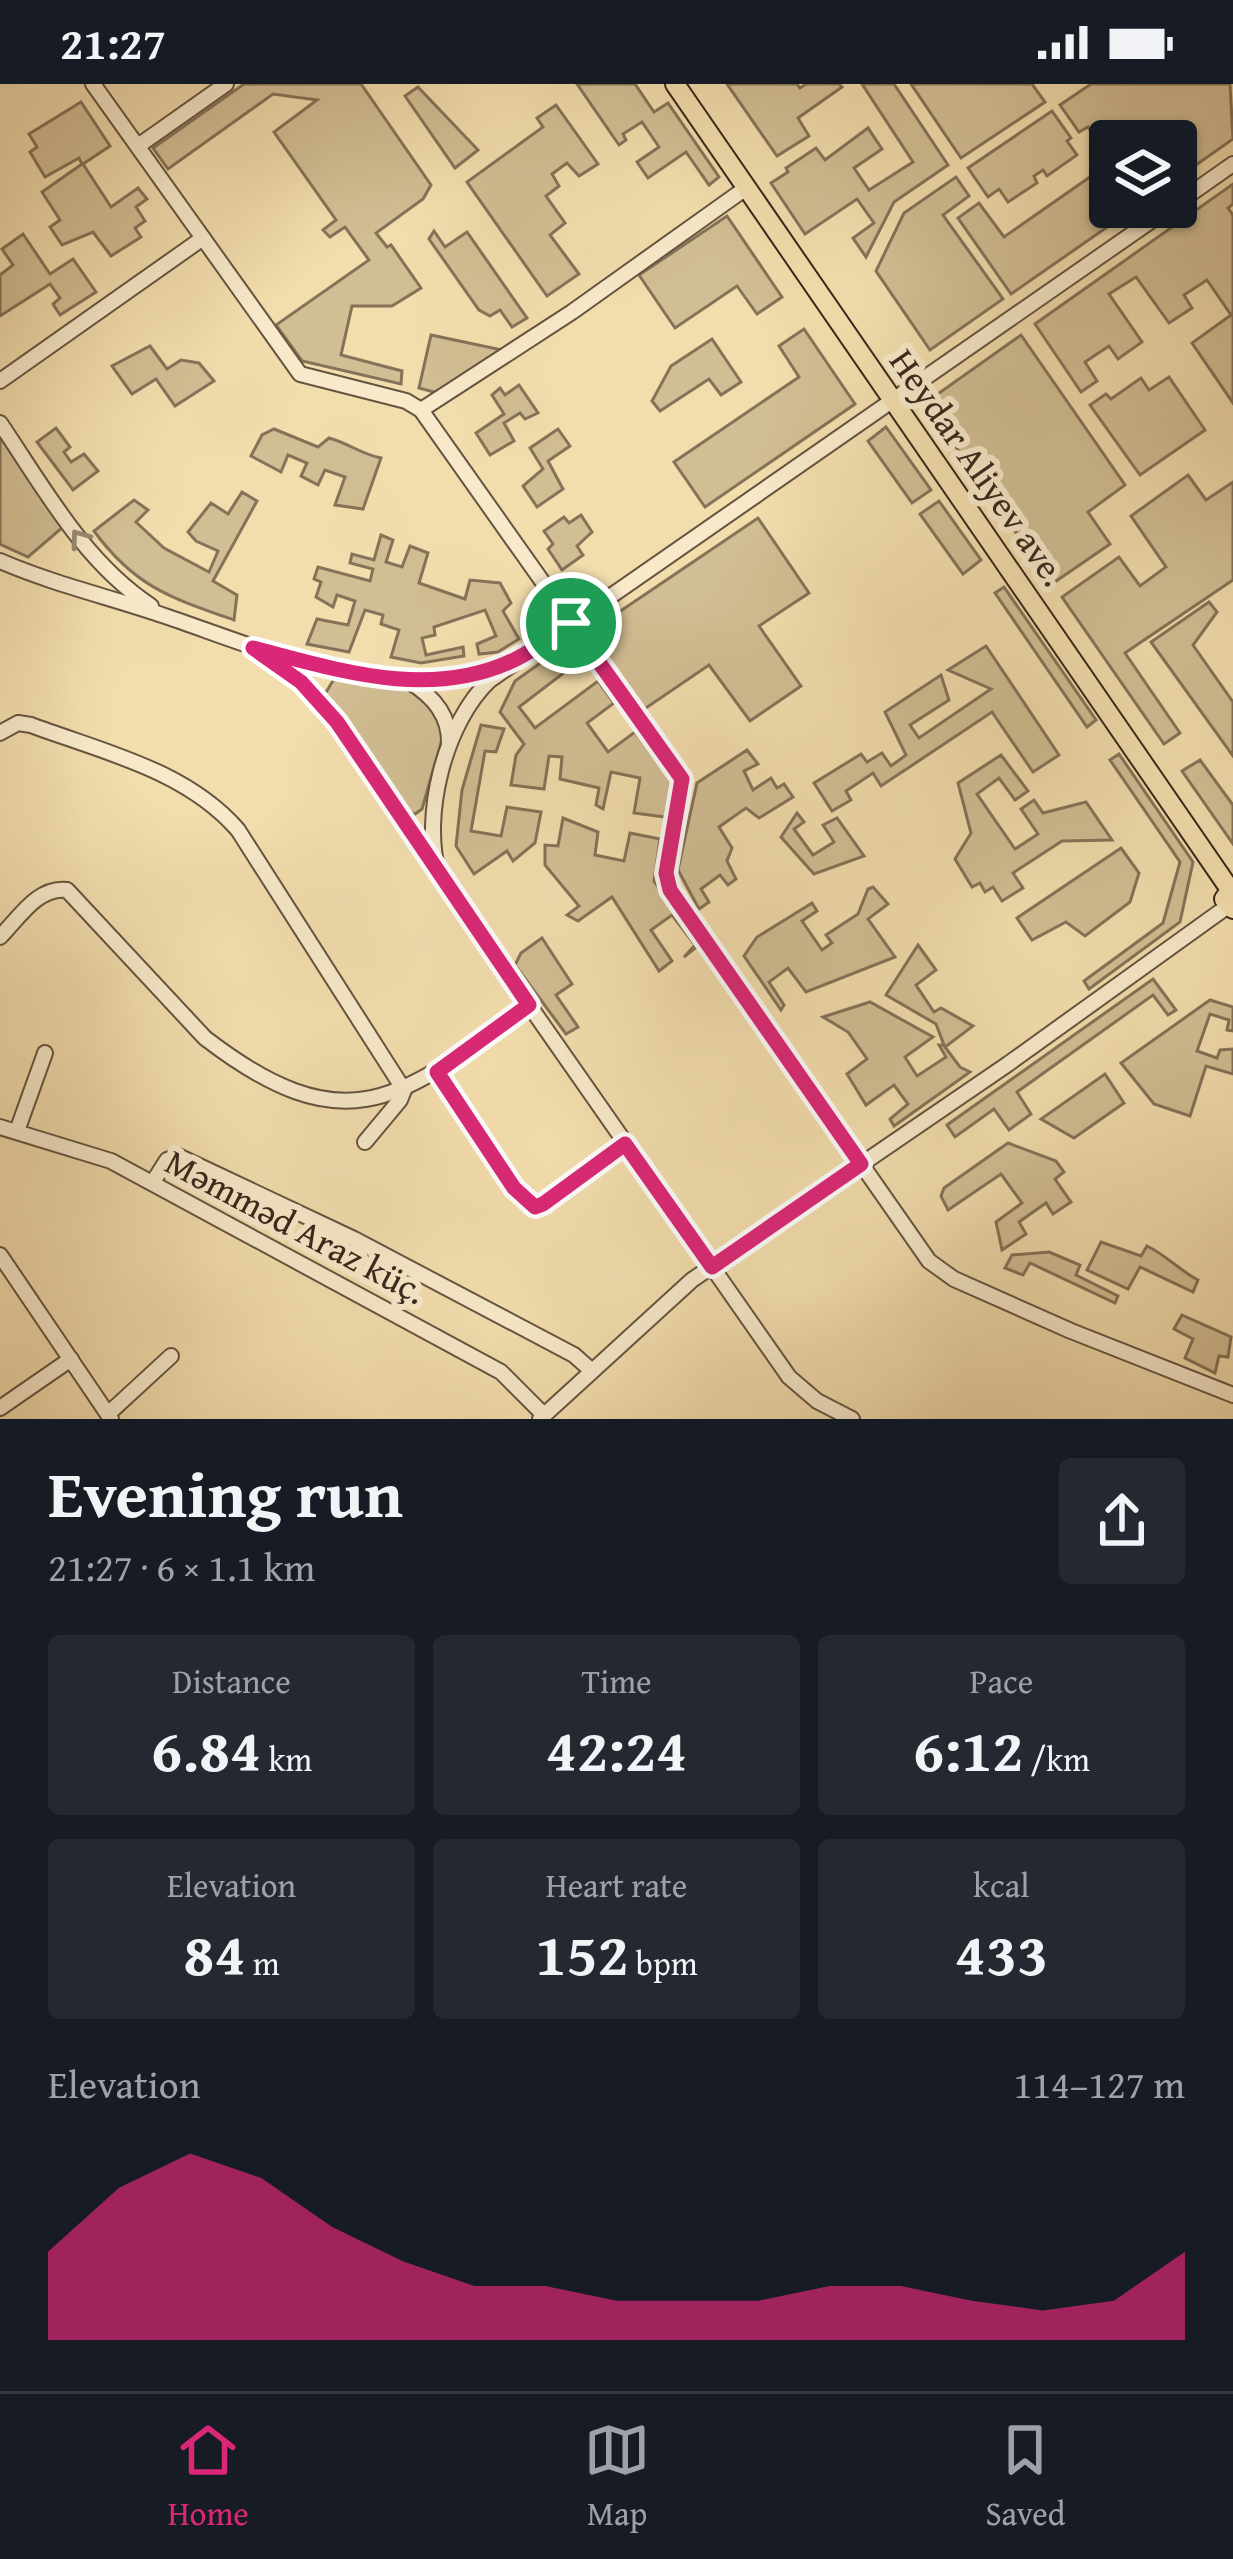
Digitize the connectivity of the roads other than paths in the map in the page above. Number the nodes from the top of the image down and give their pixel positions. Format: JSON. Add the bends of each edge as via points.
{"nodes":[{"id":1,"x":93,"y":84,"type":"edge"},
{"id":2,"x":226,"y":84,"type":"edge"},
{"id":3,"x":675,"y":84,"type":"edge"},
{"id":4,"x":138,"y":146,"type":"junction"},
{"id":5,"x":1233,"y":164,"type":"edge"},
{"id":6,"x":746,"y":188,"type":"junction"},
{"id":7,"x":1197,"y":189,"type":"edge"},
{"id":8,"x":1140,"y":228,"type":"edge"},
{"id":9,"x":203,"y":238,"type":"junction"},
{"id":10,"x":0,"y":381,"type":"edge"},
{"id":11,"x":893,"y":400,"type":"junction"},
{"id":12,"x":421,"y":410,"type":"junction"},
{"id":13,"x":0,"y":423,"type":"edge"},
{"id":14,"x":0,"y":561,"type":"edge"},
{"id":15,"x":165,"y":616,"type":"junction"},
{"id":16,"x":571,"y":623,"type":"junction"},
{"id":17,"x":253,"y":648,"type":"junction"},
{"id":18,"x":518,"y":658,"type":"junction"},
{"id":19,"x":342,"y":671,"type":"junction"},
{"id":20,"x":406,"y":680,"type":"junction"},
{"id":21,"x":320,"y":700,"type":"junction"},
{"id":22,"x":0,"y":733,"type":"edge"},
{"id":23,"x":446,"y":761,"type":"junction"},
{"id":24,"x":435,"y":802,"type":"junction"},
{"id":25,"x":396,"y":810,"type":"junction"},
{"id":26,"x":439,"y":875,"type":"junction"},
{"id":27,"x":1231,"y":897,"type":"edge"},
{"id":28,"x":0,"y":938,"type":"edge"},
{"id":29,"x":529,"y":1005,"type":"junction"},
{"id":30,"x":45,"y":1053,"type":"dead end"},
{"id":31,"x":437,"y":1072,"type":"junction"},
{"id":32,"x":404,"y":1090,"type":"junction"},
{"id":33,"x":0,"y":1126,"type":"edge"},
{"id":34,"x":17,"y":1131,"type":"junction"},
{"id":35,"x":365,"y":1142,"type":"dead end"},
{"id":36,"x":625,"y":1144,"type":"junction"},
{"id":37,"x":861,"y":1164,"type":"junction"},
{"id":38,"x":153,"y":1182,"type":"junction"},
{"id":39,"x":0,"y":1255,"type":"edge"},
{"id":40,"x":712,"y":1267,"type":"junction"},
{"id":41,"x":172,"y":1356,"type":"dead end"},
{"id":42,"x":71,"y":1359,"type":"junction"},
{"id":43,"x":592,"y":1371,"type":"junction"},
{"id":44,"x":1233,"y":1395,"type":"edge"},
{"id":45,"x":0,"y":1408,"type":"edge"},
{"id":46,"x":110,"y":1416,"type":"edge"},
{"id":47,"x":542,"y":1417,"type":"edge"},
{"id":48,"x":852,"y":1419,"type":"edge"}],
"edges":[{"from":1,"to":4,"type":"street"},
{"from":2,"to":4,"type":"street"},
{"from":3,"to":6,"type":"main road","name":"Heydar Aliyev ave."},
{"from":4,"to":9,"type":"street"},
{"from":5,"to":7,"type":"street"},
{"from":6,"to":11,"type":"main road","name":"Heydar Aliyev ave."},
{"from":6,"to":12,"type":"street"},
{"from":8,"to":11,"type":"street"},
{"from":9,"to":10,"type":"street"},
{"from":9,"to":12,"type":"street","via":[[300,374]]},
{"from":11,"to":16,"type":"street"},
{"from":11,"to":27,"type":"main road","name":"Heydar Aliyev ave."},
{"from":12,"to":16,"type":"street"},
{"from":15,"to":13,"type":"street","one_way":true,"via":[[91,554]]},
{"from":14,"to":15,"type":"street"},
{"from":15,"to":17,"type":"street"},
{"from":16,"to":18,"type":"street"},
{"from":16,"to":37,"type":"street","via":[[682,779],[670,890]]},
{"from":17,"to":19,"type":"street"},
{"from":17,"to":21,"type":"street"},
{"from":18,"to":20,"type":"street","via":[[458,676]]},
{"from":18,"to":23,"type":"street","via":[[468,705]]},
{"from":19,"to":20,"type":"street"},
{"from":19,"to":21,"type":"street","via":[[323,683]]},
{"from":20,"to":23,"type":"street","via":[[448,724]]},
{"from":21,"to":25,"type":"street"},
{"from":22,"to":32,"type":"street","via":[[31,724],[182,782],[221,810]]},
{"from":23,"to":24,"type":"street"},
{"from":24,"to":25,"type":"street","via":[[419,824]]},
{"from":24,"to":26,"type":"street"},
{"from":25,"to":26,"type":"street"},
{"from":26,"to":29,"type":"street"},
{"from":27,"to":37,"type":"street"},
{"from":28,"to":32,"type":"street","via":[[43,892],[67,890],[228,1056],[300,1096],[355,1100]]},
{"from":29,"to":31,"type":"street"},
{"from":29,"to":36,"type":"street"},
{"from":30,"to":34,"type":"street"},
{"from":31,"to":32,"type":"street"},
{"from":31,"to":36,"type":"street","via":[[535,1207]]},
{"from":32,"to":35,"type":"street"},
{"from":33,"to":34,"type":"street","name":"Məmməd Araz küç."},
{"from":34,"to":38,"type":"street","name":"Məmməd Araz küç.","via":[[83,1149]]},
{"from":36,"to":40,"type":"street"},
{"from":37,"to":40,"type":"street"},
{"from":37,"to":44,"type":"street","via":[[940,1271]]},
{"from":38,"to":43,"type":"street","via":[[178,1156],[354,1239]]},
{"from":38,"to":47,"type":"street","name":"Məmməd Araz küç.","via":[[501,1372]]},
{"from":39,"to":42,"type":"street"},
{"from":40,"to":43,"type":"street"},
{"from":40,"to":48,"type":"street","via":[[790,1377]]},
{"from":41,"to":46,"type":"street"},
{"from":42,"to":45,"type":"street"},
{"from":42,"to":46,"type":"street"},
{"from":43,"to":47,"type":"street"}]}
